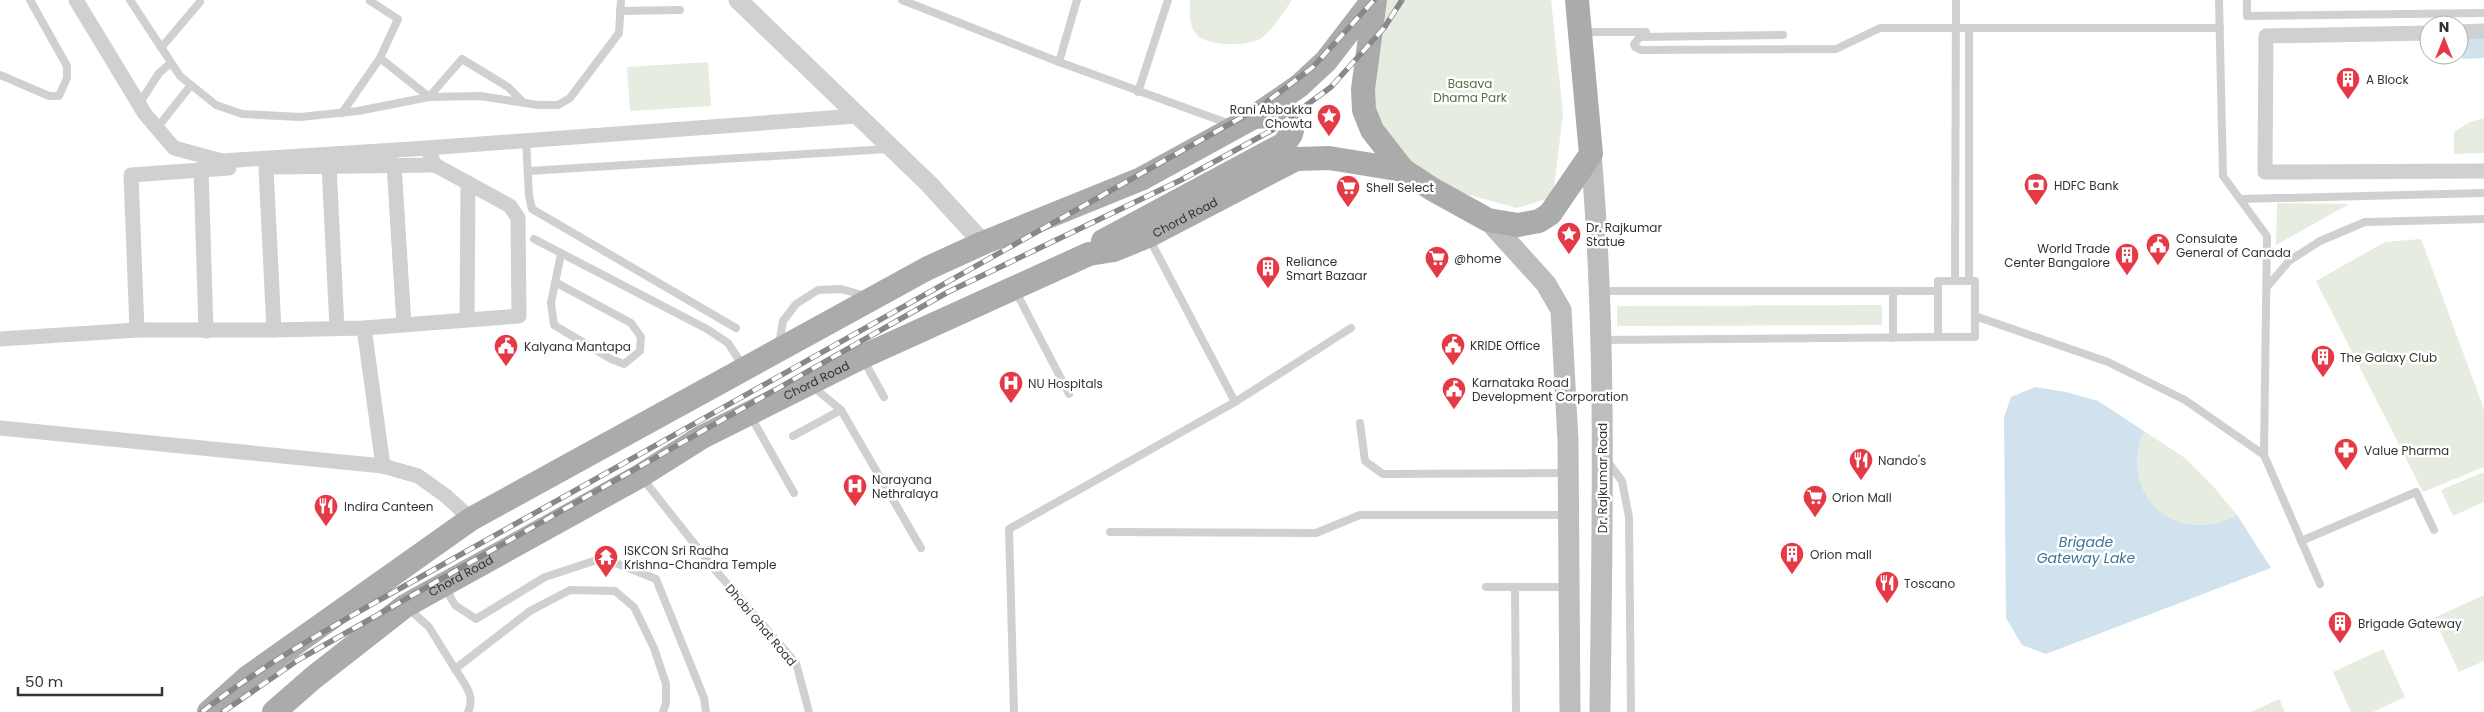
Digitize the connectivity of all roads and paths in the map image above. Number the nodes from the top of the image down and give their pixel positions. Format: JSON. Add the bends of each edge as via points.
{"nodes":[{"id":1,"x":30,"y":0,"type":"edge"},
{"id":2,"x":76,"y":0,"type":"edge"},
{"id":3,"x":130,"y":0,"type":"edge"},
{"id":4,"x":371,"y":0,"type":"edge"},
{"id":5,"x":621,"y":0,"type":"edge"},
{"id":6,"x":738,"y":0,"type":"edge"},
{"id":7,"x":902,"y":0,"type":"edge"},
{"id":8,"x":1077,"y":0,"type":"edge"},
{"id":9,"x":1168,"y":0,"type":"edge"},
{"id":10,"x":1374,"y":0,"type":"edge"},
{"id":11,"x":1577,"y":0,"type":"edge"},
{"id":12,"x":1956,"y":0,"type":"edge"},
{"id":13,"x":2219,"y":0,"type":"edge"},
{"id":14,"x":2247,"y":0,"type":"edge"},
{"id":15,"x":200,"y":2,"type":"dead end"},
{"id":16,"x":680,"y":10,"type":"dead end"},
{"id":17,"x":620,"y":11,"type":"junction"},
{"id":18,"x":2484,"y":13,"type":"edge"},
{"id":19,"x":1956,"y":28,"type":"junction"},
{"id":20,"x":1969,"y":28,"type":"junction"},
{"id":21,"x":2220,"y":28,"type":"junction"},
{"id":22,"x":1580,"y":32,"type":"junction"},
{"id":23,"x":2469,"y":32,"type":"edge"},
{"id":24,"x":2484,"y":32,"type":"edge"},
{"id":25,"x":2419,"y":33,"type":"edge"},
{"id":26,"x":162,"y":48,"type":"junction"},
{"id":27,"x":380,"y":58,"type":"junction"},
{"id":28,"x":1059,"y":62,"type":"junction"},
{"id":29,"x":172,"y":63,"type":"junction"},
{"id":30,"x":0,"y":75,"type":"edge"},
{"id":31,"x":192,"y":85,"type":"junction"},
{"id":32,"x":1138,"y":92,"type":"junction"},
{"id":33,"x":428,"y":98,"type":"junction"},
{"id":34,"x":523,"y":103,"type":"junction"},
{"id":35,"x":139,"y":104,"type":"junction"},
{"id":36,"x":342,"y":113,"type":"junction"},
{"id":37,"x":857,"y":116,"type":"junction"},
{"id":38,"x":1245,"y":122,"type":"junction"},
{"id":39,"x":157,"y":128,"type":"junction"},
{"id":40,"x":526,"y":141,"type":"junction"},
{"id":41,"x":427,"y":148,"type":"junction"},
{"id":42,"x":892,"y":148,"type":"junction"},
{"id":43,"x":1591,"y":154,"type":"junction"},
{"id":44,"x":394,"y":164,"type":"junction"},
{"id":45,"x":435,"y":165,"type":"junction"},
{"id":46,"x":329,"y":166,"type":"junction"},
{"id":47,"x":266,"y":168,"type":"junction"},
{"id":48,"x":201,"y":169,"type":"junction"},
{"id":49,"x":1403,"y":170,"type":"junction"},
{"id":50,"x":528,"y":171,"type":"junction"},
{"id":51,"x":2484,"y":171,"type":"edge"},
{"id":52,"x":468,"y":183,"type":"junction"},
{"id":53,"x":2484,"y":193,"type":"edge"},
{"id":54,"x":2242,"y":199,"type":"junction"},
{"id":55,"x":1488,"y":220,"type":"junction"},
{"id":56,"x":2484,"y":220,"type":"edge"},
{"id":57,"x":1148,"y":236,"type":"junction"},
{"id":58,"x":534,"y":239,"type":"dead end"},
{"id":59,"x":983,"y":243,"type":"junction"},
{"id":60,"x":561,"y":254,"type":"junction"},
{"id":61,"x":1089,"y":254,"type":"junction"},
{"id":62,"x":1955,"y":281,"type":"junction"},
{"id":63,"x":1968,"y":281,"type":"junction"},
{"id":64,"x":555,"y":282,"type":"junction"},
{"id":65,"x":2267,"y":287,"type":"junction"},
{"id":66,"x":1014,"y":288,"type":"junction"},
{"id":67,"x":1601,"y":291,"type":"junction"},
{"id":68,"x":1892,"y":291,"type":"junction"},
{"id":69,"x":1938,"y":291,"type":"junction"},
{"id":70,"x":873,"y":298,"type":"junction"},
{"id":71,"x":1975,"y":316,"type":"junction"},
{"id":72,"x":467,"y":320,"type":"junction"},
{"id":73,"x":404,"y":325,"type":"junction"},
{"id":74,"x":337,"y":328,"type":"junction"},
{"id":75,"x":364,"y":328,"type":"junction"},
{"id":76,"x":736,"y":328,"type":"dead end"},
{"id":77,"x":1352,"y":328,"type":"dead end"},
{"id":78,"x":137,"y":330,"type":"junction"},
{"id":79,"x":274,"y":330,"type":"junction"},
{"id":80,"x":206,"y":331,"type":"junction"},
{"id":81,"x":1938,"y":337,"type":"junction"},
{"id":82,"x":1893,"y":338,"type":"junction"},
{"id":83,"x":0,"y":339,"type":"edge"},
{"id":84,"x":1601,"y":340,"type":"junction"},
{"id":85,"x":779,"y":349,"type":"junction"},
{"id":86,"x":862,"y":357,"type":"junction"},
{"id":87,"x":744,"y":368,"type":"junction"},
{"id":88,"x":808,"y":383,"type":"junction"},
{"id":89,"x":1069,"y":394,"type":"dead end"},
{"id":90,"x":884,"y":397,"type":"dead end"},
{"id":91,"x":1236,"y":402,"type":"junction"},
{"id":92,"x":841,"y":410,"type":"junction"},
{"id":93,"x":749,"y":413,"type":"junction"},
{"id":94,"x":1360,"y":423,"type":"dead end"},
{"id":95,"x":0,"y":428,"type":"edge"},
{"id":96,"x":793,"y":436,"type":"dead end"},
{"id":97,"x":2264,"y":455,"type":"junction"},
{"id":98,"x":1603,"y":456,"type":"junction"},
{"id":99,"x":383,"y":466,"type":"junction"},
{"id":100,"x":1568,"y":473,"type":"junction"},
{"id":101,"x":640,"y":476,"type":"junction"},
{"id":102,"x":794,"y":493,"type":"dead end"},
{"id":103,"x":1568,"y":515,"type":"junction"},
{"id":104,"x":471,"y":519,"type":"junction"},
{"id":105,"x":2434,"y":530,"type":"dead end"},
{"id":106,"x":1110,"y":532,"type":"dead end"},
{"id":107,"x":2301,"y":541,"type":"junction"},
{"id":108,"x":922,"y":548,"type":"dead end"},
{"id":109,"x":2320,"y":584,"type":"dead end"},
{"id":110,"x":444,"y":585,"type":"junction"},
{"id":111,"x":1486,"y":587,"type":"dead end"},
{"id":112,"x":1515,"y":587,"type":"junction"},
{"id":113,"x":1570,"y":587,"type":"junction"},
{"id":114,"x":405,"y":606,"type":"junction"},
{"id":115,"x":455,"y":669,"type":"junction"},
{"id":116,"x":209,"y":712,"type":"edge"},
{"id":117,"x":274,"y":712,"type":"edge"},
{"id":118,"x":468,"y":712,"type":"edge"},
{"id":119,"x":662,"y":712,"type":"edge"},
{"id":120,"x":706,"y":712,"type":"edge"},
{"id":121,"x":809,"y":712,"type":"edge"},
{"id":122,"x":1014,"y":712,"type":"edge"},
{"id":123,"x":1516,"y":712,"type":"edge"},
{"id":124,"x":1570,"y":712,"type":"edge"},
{"id":125,"x":1600,"y":712,"type":"edge"},
{"id":126,"x":1631,"y":712,"type":"edge"}],
"edges":[{"from":1,"to":30,"type":"lane","via":[[67,66],[67,78],[59,96],[48,96]]},
{"from":2,"to":35,"type":"street"},
{"from":3,"to":26,"type":"lane"},
{"from":4,"to":27,"type":"lane","via":[[398,19]]},
{"from":5,"to":17,"type":"lane"},
{"from":6,"to":37,"type":"street"},
{"from":7,"to":28,"type":"lane"},
{"from":8,"to":28,"type":"lane"},
{"from":9,"to":32,"type":"lane"},
{"from":10,"to":38,"type":"main road","via":[[1326,61],[1299,86]]},
{"from":10,"to":49,"type":"main road","via":[[1363,89],[1364,110],[1372,130]]},
{"from":11,"to":22,"type":"main road"},
{"from":12,"to":19,"type":"lane"},
{"from":13,"to":21,"type":"lane"},
{"from":14,"to":18,"type":"lane","via":[[2247,16]]},
{"from":15,"to":26,"type":"lane"},
{"from":16,"to":17,"type":"lane"},
{"from":17,"to":34,"type":"lane","via":[[619,33],[570,98],[558,105]]},
{"from":19,"to":20,"type":"lane"},
{"from":19,"to":22,"type":"lane","via":[[1880,28],[1836,49],[1641,50],[1634,44],[1640,36],[1783,33]]},
{"from":19,"to":62,"type":"lane"},
{"from":20,"to":21,"type":"lane"},
{"from":20,"to":63,"type":"lane"},
{"from":21,"to":54,"type":"lane","via":[[2223,176]]},
{"from":22,"to":43,"type":"main road"},
{"from":23,"to":24,"type":"street"},
{"from":25,"to":51,"type":"street","via":[[2266,36],[2265,172]]},
{"from":26,"to":29,"type":"lane"},
{"from":27,"to":33,"type":"lane"},
{"from":27,"to":36,"type":"lane"},
{"from":28,"to":32,"type":"lane"},
{"from":29,"to":31,"type":"lane","via":[[180,76]]},
{"from":29,"to":35,"type":"lane","via":[[159,73]]},
{"from":31,"to":36,"type":"lane","via":[[216,105],[242,114],[300,117]]},
{"from":31,"to":39,"type":"lane"},
{"from":32,"to":38,"type":"lane"},
{"from":33,"to":34,"type":"lane","via":[[480,96]]},
{"from":33,"to":34,"type":"lane","via":[[462,58],[508,87]]},
{"from":33,"to":36,"type":"lane"},
{"from":35,"to":39,"type":"street"},
{"from":37,"to":40,"type":"street"},
{"from":37,"to":42,"type":"street"},
{"from":38,"to":59,"type":"main road","via":[[1141,179]]},
{"from":38,"to":61,"type":"main road","via":[[1282,115],[1293,126],[1284,144],[1108,238]]},
{"from":39,"to":41,"type":"street","via":[[174,148],[222,161]]},
{"from":40,"to":41,"type":"street"},
{"from":40,"to":50,"type":"lane"},
{"from":41,"to":45,"type":"street"},
{"from":42,"to":50,"type":"lane"},
{"from":42,"to":59,"type":"street"},
{"from":43,"to":55,"type":"main road","via":[[1550,214],[1539,221],[1518,225]]},
{"from":43,"to":67,"type":"main road","name":"Dr. Rajkumar Road"},
{"from":44,"to":45,"type":"street"},
{"from":44,"to":46,"type":"street"},
{"from":44,"to":73,"type":"street"},
{"from":45,"to":52,"type":"street"},
{"from":46,"to":47,"type":"street"},
{"from":46,"to":74,"type":"street"},
{"from":47,"to":48,"type":"street"},
{"from":47,"to":79,"type":"street"},
{"from":48,"to":78,"type":"street","via":[[131,175]]},
{"from":48,"to":80,"type":"street"},
{"from":49,"to":55,"type":"main road"},
{"from":49,"to":57,"type":"main road","name":"Chord Road","via":[[1329,158],[1296,159]]},
{"from":50,"to":76,"type":"lane","via":[[532,209]]},
{"from":52,"to":72,"type":"street"},
{"from":52,"to":72,"type":"street","via":[[510,206],[518,218],[519,316]]},
{"from":53,"to":54,"type":"lane"},
{"from":54,"to":65,"type":"lane","via":[[2267,236]]},
{"from":55,"to":100,"type":"main road","via":[[1546,284],[1561,310]]},
{"from":56,"to":65,"type":"lane","via":[[2365,222],[2320,241],[2289,261]]},
{"from":57,"to":61,"type":"main road","name":"Chord Road","via":[[1114,250]]},
{"from":57,"to":91,"type":"lane"},
{"from":58,"to":60,"type":"lane"},
{"from":59,"to":70,"type":"main road"},
{"from":60,"to":64,"type":"lane"},
{"from":60,"to":87,"type":"lane","via":[[707,329],[728,343]]},
{"from":61,"to":66,"type":"main road","name":"Chord Road"},
{"from":62,"to":63,"type":"lane"},
{"from":62,"to":69,"type":"lane","via":[[1938,281]]},
{"from":63,"to":71,"type":"lane","via":[[1975,281]]},
{"from":64,"to":64,"type":"lane","via":[[551,302],[554,324],[624,364],[640,351],[641,337],[631,323]]},
{"from":65,"to":97,"type":"lane"},
{"from":66,"to":86,"type":"main road","name":"Chord Road"},
{"from":66,"to":89,"type":"lane"},
{"from":67,"to":68,"type":"lane"},
{"from":67,"to":84,"type":"main road","name":"Dr. Rajkumar Road"},
{"from":68,"to":69,"type":"lane"},
{"from":68,"to":82,"type":"lane"},
{"from":69,"to":81,"type":"lane"},
{"from":70,"to":85,"type":"main road"},
{"from":70,"to":85,"type":"lane","via":[[841,289],[818,290],[796,304],[783,321]]},
{"from":71,"to":81,"type":"lane","via":[[1975,337]]},
{"from":71,"to":97,"type":"lane","via":[[2108,362],[2185,400]]},
{"from":72,"to":73,"type":"street"},
{"from":73,"to":75,"type":"street"},
{"from":74,"to":75,"type":"street"},
{"from":74,"to":79,"type":"street"},
{"from":75,"to":99,"type":"street"},
{"from":77,"to":91,"type":"lane"},
{"from":78,"to":80,"type":"street"},
{"from":78,"to":83,"type":"street"},
{"from":79,"to":80,"type":"street"},
{"from":81,"to":82,"type":"lane"},
{"from":82,"to":84,"type":"lane"},
{"from":84,"to":98,"type":"main road","name":"Dr. Rajkumar Road"},
{"from":85,"to":87,"type":"main road"},
{"from":86,"to":88,"type":"main road","name":"Chord Road"},
{"from":86,"to":90,"type":"lane"},
{"from":87,"to":104,"type":"main road"},
{"from":88,"to":92,"type":"lane"},
{"from":88,"to":93,"type":"main road","name":"Chord Road"},
{"from":91,"to":122,"type":"lane","via":[[1009,529]]},
{"from":92,"to":96,"type":"lane"},
{"from":92,"to":108,"type":"lane"},
{"from":93,"to":101,"type":"main road","name":"Chord Road"},
{"from":93,"to":102,"type":"lane"},
{"from":94,"to":100,"type":"lane","via":[[1365,461],[1383,474]]},
{"from":95,"to":99,"type":"street"},
{"from":97,"to":107,"type":"lane"},
{"from":98,"to":125,"type":"main road","name":"Dr. Rajkumar Road"},
{"from":98,"to":126,"type":"lane","via":[[1622,480],[1629,517]]},
{"from":99,"to":104,"type":"street","via":[[418,476]]},
{"from":100,"to":103,"type":"main road"},
{"from":101,"to":110,"type":"main road","name":"Chord Road"},
{"from":101,"to":121,"type":"lane","name":"Dhobi Ghat Road","via":[[796,663]]},
{"from":103,"to":106,"type":"lane","via":[[1360,515],[1316,534]]},
{"from":103,"to":113,"type":"main road"},
{"from":104,"to":116,"type":"main road","via":[[248,677]]},
{"from":105,"to":107,"type":"lane","via":[[2416,492]]},
{"from":107,"to":109,"type":"lane"},
{"from":110,"to":114,"type":"main road","name":"Chord Road"},
{"from":110,"to":120,"type":"lane","via":[[455,605],[476,619],[545,578],[603,558],[656,579],[704,698]]},
{"from":111,"to":112,"type":"lane"},
{"from":112,"to":113,"type":"lane"},
{"from":112,"to":123,"type":"lane"},
{"from":113,"to":124,"type":"main road"},
{"from":114,"to":115,"type":"lane","via":[[430,627]]},
{"from":114,"to":117,"type":"main road","name":"Chord Road"},
{"from":115,"to":118,"type":"lane","via":[[470,693],[472,704]]},
{"from":115,"to":119,"type":"lane","via":[[530,611],[570,590],[615,590],[634,607],[654,648],[666,684],[666,703]]}]}
